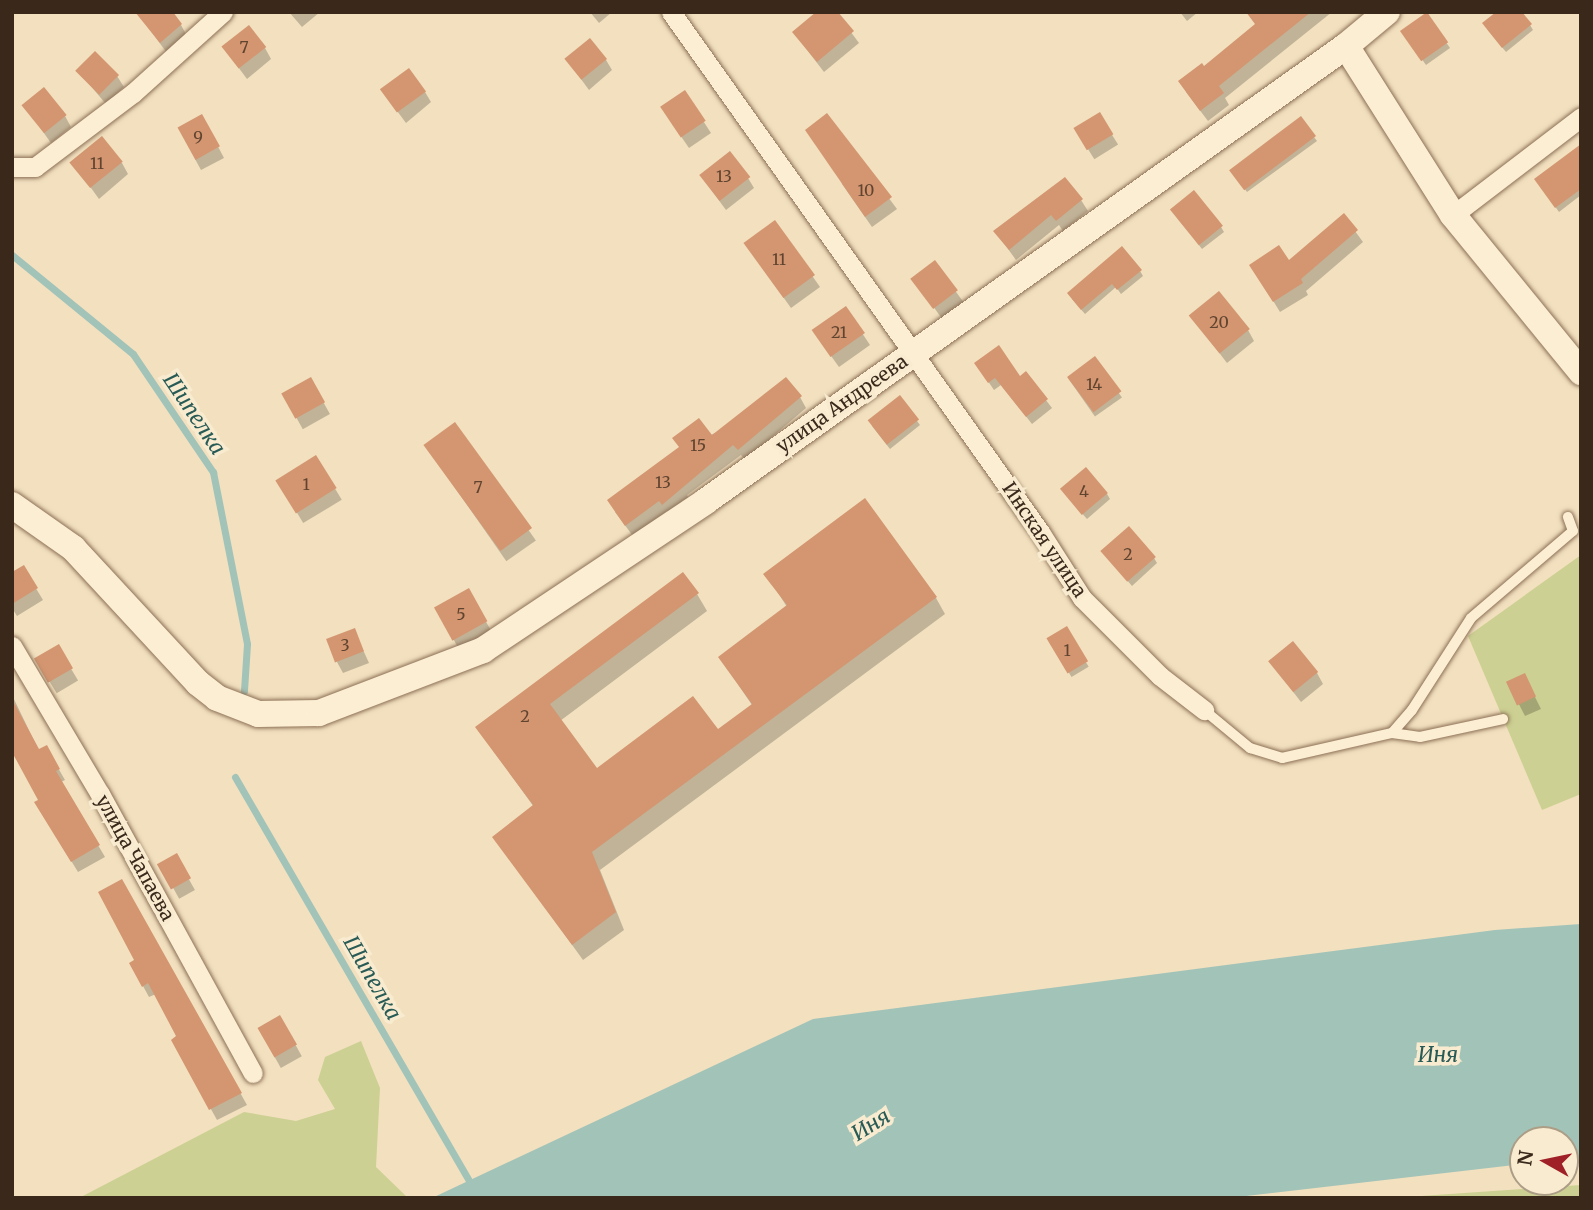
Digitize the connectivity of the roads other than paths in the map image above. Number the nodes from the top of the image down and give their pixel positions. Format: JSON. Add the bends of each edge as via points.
{"nodes":[{"id":1,"x":223,"y":12,"type":"edge"},
{"id":2,"x":671,"y":12,"type":"edge"},
{"id":3,"x":1387,"y":12,"type":"edge"},
{"id":4,"x":1346,"y":46,"type":"junction"},
{"id":5,"x":1581,"y":117,"type":"edge"},
{"id":6,"x":12,"y":167,"type":"edge"},
{"id":7,"x":1453,"y":215,"type":"junction"},
{"id":8,"x":913,"y":354,"type":"junction"},
{"id":9,"x":1581,"y":372,"type":"edge"},
{"id":10,"x":12,"y":505,"type":"edge"},
{"id":11,"x":1568,"y":517,"type":"dead end"},
{"id":12,"x":12,"y":646,"type":"edge"},
{"id":13,"x":1204,"y":710,"type":"joint"},
{"id":14,"x":1503,"y":719,"type":"dead end"},
{"id":15,"x":1392,"y":733,"type":"junction"},
{"id":16,"x":253,"y":1073,"type":"dead end"}],
"edges":[{"from":1,"to":6,"type":"street","via":[[133,93],[35,167]]},
{"from":2,"to":8,"type":"street","name":"Инская улица"},
{"from":3,"to":4,"type":"street","name":"улица Андреева"},
{"from":4,"to":7,"type":"street"},
{"from":4,"to":8,"type":"street","name":"улица Андреева"},
{"from":5,"to":7,"type":"street"},
{"from":7,"to":9,"type":"street"},
{"from":8,"to":10,"type":"street","name":"улица Андреева","via":[[706,501],[483,650],[319,713],[258,714],[233,707],[198,683],[73,548]]},
{"from":8,"to":13,"type":"street","name":"Инская улица","via":[[1082,598],[1160,676]]},
{"from":11,"to":15,"type":"lane","via":[[1573,531],[1471,618]]},
{"from":12,"to":16,"type":"street","name":"улица Чапаева","via":[[100,794]]},
{"from":13,"to":15,"type":"lane","name":"Инская улица","via":[[1250,748],[1282,758]]},
{"from":14,"to":15,"type":"lane","name":"Инская улица","via":[[1420,737]]}]}
